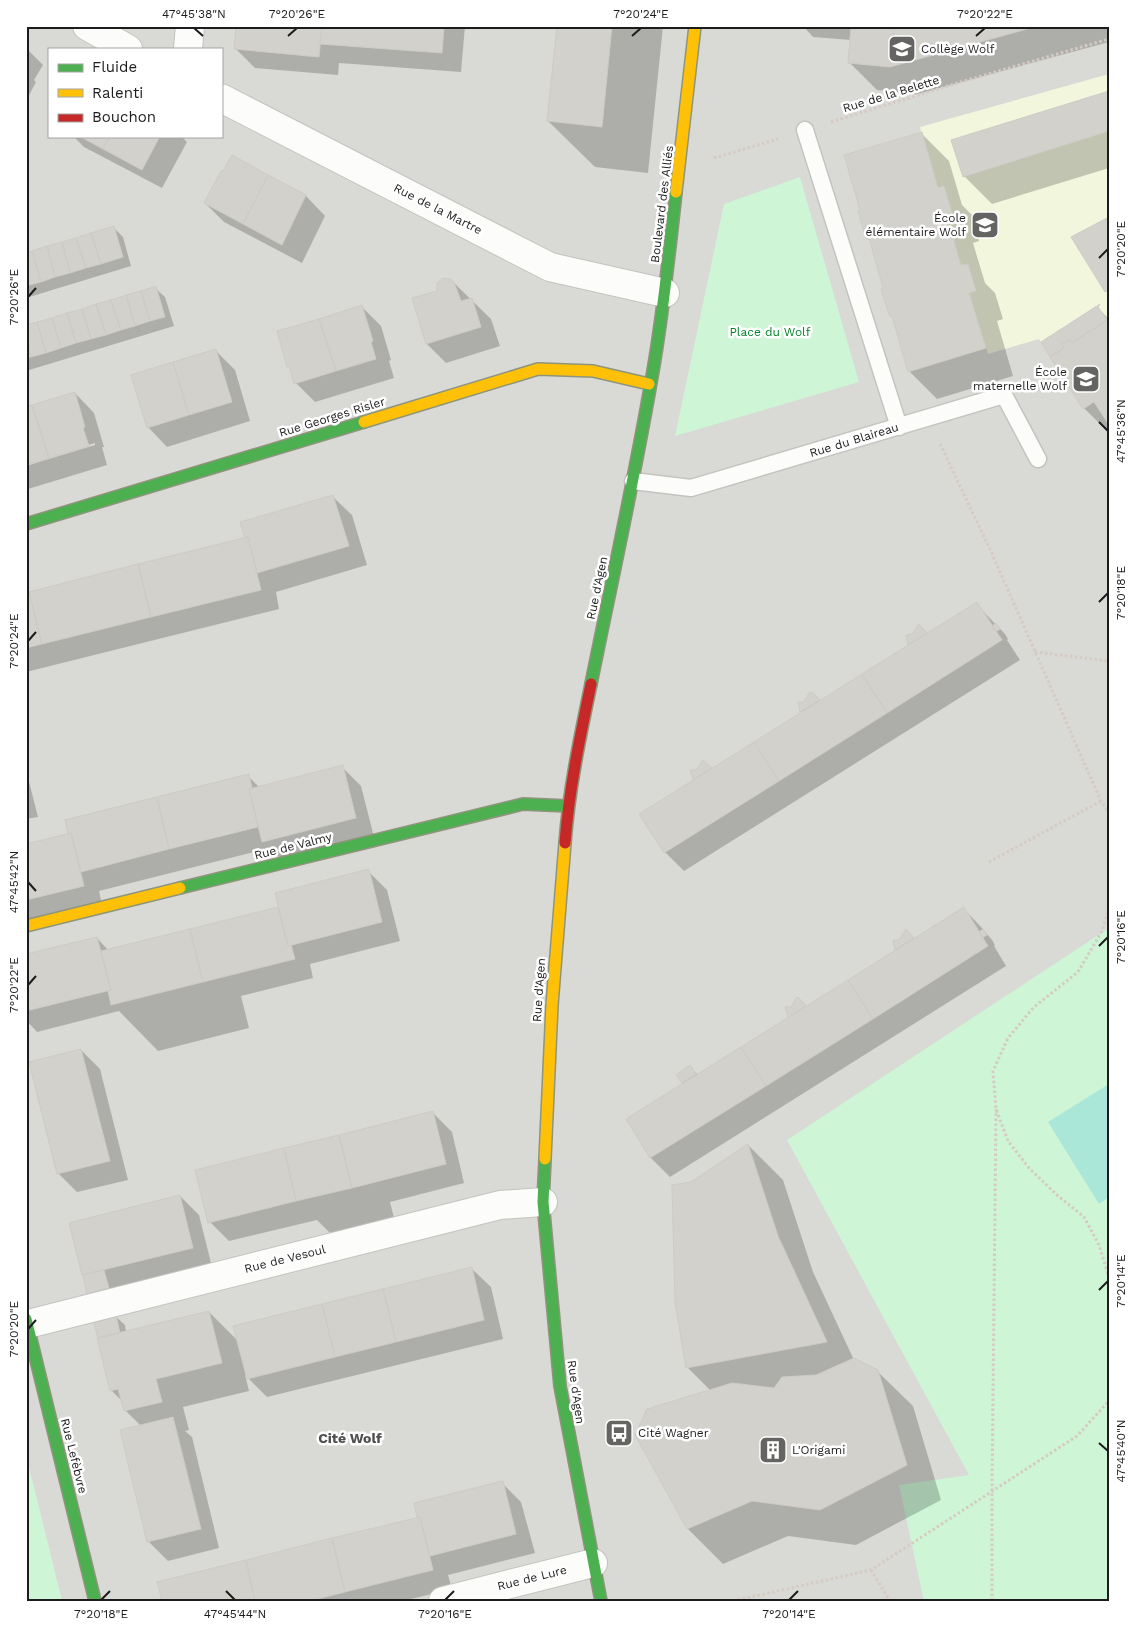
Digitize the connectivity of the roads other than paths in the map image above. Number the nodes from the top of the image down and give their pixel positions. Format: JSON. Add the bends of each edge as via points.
{"nodes":[{"id":1,"x":87,"y":26,"type":"edge"},
{"id":2,"x":190,"y":26,"type":"edge"},
{"id":3,"x":695,"y":26,"type":"edge"},
{"id":4,"x":126,"y":48,"type":"edge"},
{"id":5,"x":188,"y":48,"type":"edge"},
{"id":6,"x":222,"y":99,"type":"edge"},
{"id":7,"x":805,"y":130,"type":"road end"},
{"id":8,"x":665,"y":293,"type":"junction"},
{"id":9,"x":650,"y":384,"type":"junction"},
{"id":10,"x":899,"y":427,"type":"junction"},
{"id":11,"x":1038,"y":459,"type":"dead end"},
{"id":12,"x":633,"y":481,"type":"junction"},
{"id":13,"x":26,"y":524,"type":"edge"},
{"id":14,"x":568,"y":806,"type":"junction"},
{"id":15,"x":26,"y":926,"type":"edge"},
{"id":16,"x":543,"y":1202,"type":"junction"},
{"id":17,"x":27,"y":1321,"type":"edge"},
{"id":18,"x":31,"y":1362,"type":"edge"},
{"id":19,"x":593,"y":1563,"type":"junction"},
{"id":20,"x":95,"y":1601,"type":"edge"},
{"id":21,"x":443,"y":1601,"type":"edge"},
{"id":22,"x":600,"y":1601,"type":"edge"}],
"edges":[{"from":1,"to":4,"type":"street"},
{"from":2,"to":5,"type":"street"},
{"from":3,"to":8,"type":"main road","name":"Boulevard des Alliés"},
{"from":6,"to":8,"type":"street","name":"Rue de la Martre","via":[[550,267]]},
{"from":7,"to":10,"type":"lane"},
{"from":8,"to":9,"type":"main road","name":"Boulevard des Alliés"},
{"from":9,"to":12,"type":"main road","name":"Rue d'Agen"},
{"from":9,"to":13,"type":"main road","name":"Rue Georges Risler","via":[[594,372],[538,369]]},
{"from":10,"to":11,"type":"lane","name":"Rue du Blaireau","via":[[1004,395]]},
{"from":10,"to":12,"type":"lane","name":"Rue du Blaireau","via":[[691,488]]},
{"from":12,"to":14,"type":"main road","name":"Rue d'Agen"},
{"from":14,"to":15,"type":"main road","name":"Rue de Valmy","via":[[523,804]]},
{"from":14,"to":16,"type":"main road","name":"Rue d'Agen","via":[[552,1005]]},
{"from":16,"to":17,"type":"street","name":"Rue de Vesoul","via":[[500,1205]]},
{"from":16,"to":19,"type":"main road","name":"Rue d'Agen","via":[[560,1386]]},
{"from":17,"to":18,"type":"main road","name":"Rue Lefèbvre"},
{"from":18,"to":20,"type":"main road","name":"Rue Lefèbvre"},
{"from":19,"to":21,"type":"street","name":"Rue de Lure"},
{"from":19,"to":22,"type":"main road","name":"Rue d'Agen"}]}
